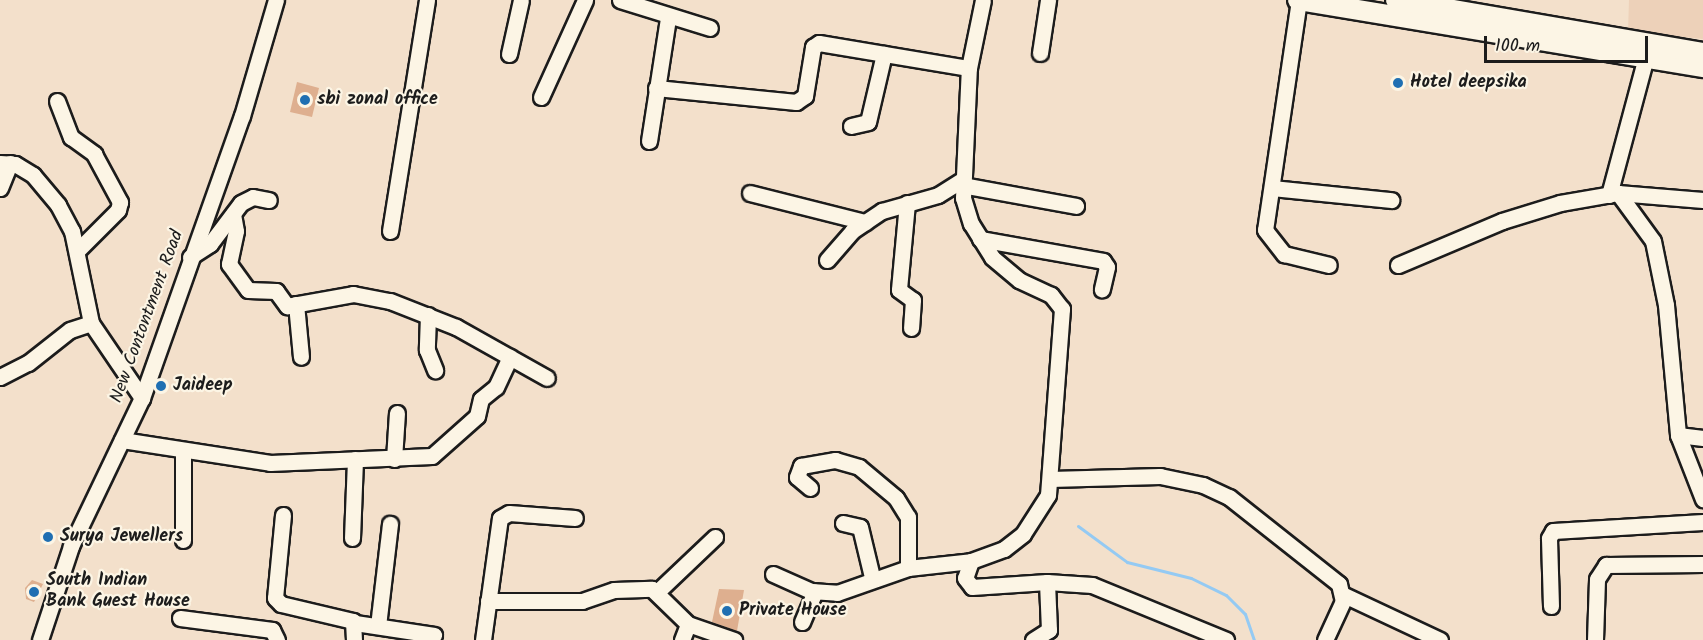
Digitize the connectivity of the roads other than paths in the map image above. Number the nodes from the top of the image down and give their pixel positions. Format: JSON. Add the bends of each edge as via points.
{"nodes":[{"id":1,"x":276,"y":0,"type":"edge"},
{"id":2,"x":427,"y":0,"type":"edge"},
{"id":3,"x":521,"y":0,"type":"edge"},
{"id":4,"x":585,"y":0,"type":"edge"},
{"id":5,"x":620,"y":0,"type":"edge"},
{"id":6,"x":983,"y":0,"type":"edge"},
{"id":7,"x":1048,"y":0,"type":"edge"},
{"id":8,"x":1298,"y":0,"type":"edge"},
{"id":9,"x":1396,"y":0,"type":"edge"},
{"id":10,"x":668,"y":18,"type":"junction"},
{"id":11,"x":710,"y":28,"type":"dead end"},
{"id":12,"x":1040,"y":53,"type":"dead end"},
{"id":13,"x":1703,"y":53,"type":"edge"},
{"id":14,"x":509,"y":54,"type":"dead end"},
{"id":15,"x":884,"y":54,"type":"junction"},
{"id":16,"x":1645,"y":61,"type":"junction"},
{"id":17,"x":1703,"y":67,"type":"edge"},
{"id":18,"x":969,"y":68,"type":"junction"},
{"id":19,"x":656,"y":88,"type":"junction"},
{"id":20,"x":541,"y":97,"type":"dead end"},
{"id":21,"x":57,"y":101,"type":"dead end"},
{"id":22,"x":851,"y":126,"type":"dead end"},
{"id":23,"x":649,"y":141,"type":"dead end"},
{"id":24,"x":5,"y":163,"type":"edge"},
{"id":25,"x":962,"y":182,"type":"junction"},
{"id":26,"x":0,"y":188,"type":"edge"},
{"id":27,"x":1272,"y":188,"type":"junction"},
{"id":28,"x":750,"y":193,"type":"dead end"},
{"id":29,"x":1614,"y":194,"type":"junction"},
{"id":30,"x":269,"y":200,"type":"dead end"},
{"id":31,"x":1391,"y":200,"type":"dead end"},
{"id":32,"x":1703,"y":200,"type":"edge"},
{"id":33,"x":907,"y":203,"type":"junction"},
{"id":34,"x":1076,"y":206,"type":"dead end"},
{"id":35,"x":232,"y":214,"type":"junction"},
{"id":36,"x":865,"y":222,"type":"junction"},
{"id":37,"x":390,"y":231,"type":"dead end"},
{"id":38,"x":980,"y":239,"type":"junction"},
{"id":39,"x":76,"y":251,"type":"junction"},
{"id":40,"x":190,"y":256,"type":"junction"},
{"id":41,"x":827,"y":260,"type":"dead end"},
{"id":42,"x":1329,"y":265,"type":"dead end"},
{"id":43,"x":1398,"y":265,"type":"dead end"},
{"id":44,"x":1102,"y":289,"type":"dead end"},
{"id":45,"x":286,"y":300,"type":"junction"},
{"id":46,"x":428,"y":315,"type":"junction"},
{"id":47,"x":91,"y":323,"type":"junction"},
{"id":48,"x":911,"y":328,"type":"dead end"},
{"id":49,"x":301,"y":357,"type":"dead end"},
{"id":50,"x":510,"y":357,"type":"junction"},
{"id":51,"x":435,"y":370,"type":"dead end"},
{"id":52,"x":0,"y":377,"type":"edge"},
{"id":53,"x":547,"y":378,"type":"dead end"},
{"id":54,"x":142,"y":398,"type":"junction"},
{"id":55,"x":397,"y":413,"type":"dead end"},
{"id":56,"x":1678,"y":435,"type":"junction"},
{"id":57,"x":1703,"y":438,"type":"edge"},
{"id":58,"x":122,"y":440,"type":"junction"},
{"id":59,"x":183,"y":451,"type":"junction"},
{"id":60,"x":356,"y":459,"type":"junction"},
{"id":61,"x":394,"y":459,"type":"junction"},
{"id":62,"x":1050,"y":479,"type":"junction"},
{"id":63,"x":810,"y":488,"type":"dead end"},
{"id":64,"x":1703,"y":499,"type":"edge"},
{"id":65,"x":283,"y":516,"type":"dead end"},
{"id":66,"x":575,"y":518,"type":"dead end"},
{"id":67,"x":1703,"y":522,"type":"edge"},
{"id":68,"x":843,"y":523,"type":"dead end"},
{"id":69,"x":390,"y":524,"type":"dead end"},
{"id":70,"x":715,"y":537,"type":"dead end"},
{"id":71,"x":352,"y":538,"type":"dead end"},
{"id":72,"x":183,"y":540,"type":"dead end"},
{"id":73,"x":971,"y":561,"type":"junction"},
{"id":74,"x":1703,"y":564,"type":"edge"},
{"id":75,"x":908,"y":568,"type":"junction"},
{"id":76,"x":772,"y":574,"type":"dead end"},
{"id":77,"x":872,"y":578,"type":"junction"},
{"id":78,"x":1047,"y":582,"type":"junction"},
{"id":79,"x":657,"y":592,"type":"junction"},
{"id":80,"x":815,"y":592,"type":"junction"},
{"id":81,"x":1344,"y":595,"type":"junction"},
{"id":82,"x":488,"y":601,"type":"junction"},
{"id":83,"x":1551,"y":606,"type":"dead end"},
{"id":84,"x":180,"y":618,"type":"dead end"},
{"id":85,"x":355,"y":622,"type":"junction"},
{"id":86,"x":802,"y":622,"type":"dead end"},
{"id":87,"x":688,"y":624,"type":"junction"},
{"id":88,"x":378,"y":626,"type":"junction"},
{"id":89,"x":434,"y":635,"type":"dead end"},
{"id":90,"x":1204,"y":635,"type":"edge"},
{"id":91,"x":40,"y":640,"type":"edge"},
{"id":92,"x":278,"y":640,"type":"edge"},
{"id":93,"x":354,"y":640,"type":"edge"},
{"id":94,"x":483,"y":640,"type":"edge"},
{"id":95,"x":682,"y":640,"type":"edge"},
{"id":96,"x":734,"y":640,"type":"edge"},
{"id":97,"x":1033,"y":640,"type":"edge"},
{"id":98,"x":1226,"y":640,"type":"edge"},
{"id":99,"x":1325,"y":640,"type":"edge"},
{"id":100,"x":1440,"y":640,"type":"edge"},
{"id":101,"x":1595,"y":640,"type":"edge"}],
"edges":[{"from":1,"to":40,"type":"street","name":"New Contontment Road","via":[[239,125]]},
{"from":2,"to":37,"type":"street"},
{"from":3,"to":14,"type":"street"},
{"from":4,"to":20,"type":"street"},
{"from":5,"to":10,"type":"street"},
{"from":6,"to":18,"type":"street"},
{"from":7,"to":12,"type":"street"},
{"from":8,"to":16,"type":"main road"},
{"from":8,"to":27,"type":"street"},
{"from":9,"to":13,"type":"main road"},
{"from":10,"to":11,"type":"street"},
{"from":10,"to":19,"type":"street"},
{"from":15,"to":18,"type":"street"},
{"from":15,"to":19,"type":"street","via":[[815,44],[805,96],[796,102]]},
{"from":15,"to":22,"type":"street","via":[[868,122]]},
{"from":16,"to":17,"type":"main road"},
{"from":16,"to":29,"type":"street"},
{"from":18,"to":25,"type":"street"},
{"from":19,"to":23,"type":"street"},
{"from":21,"to":39,"type":"street","via":[[71,137],[94,154],[120,202],[118,210]]},
{"from":24,"to":26,"type":"street"},
{"from":24,"to":39,"type":"street","via":[[47,189],[67,221]]},
{"from":25,"to":33,"type":"street","via":[[938,195]]},
{"from":25,"to":34,"type":"street"},
{"from":25,"to":38,"type":"street","via":[[966,210]]},
{"from":27,"to":31,"type":"street"},
{"from":27,"to":42,"type":"street","via":[[1265,230],[1274,247]]},
{"from":28,"to":36,"type":"street"},
{"from":29,"to":32,"type":"street"},
{"from":29,"to":43,"type":"street","via":[[1502,221]]},
{"from":29,"to":56,"type":"street","via":[[1647,229],[1660,266]]},
{"from":30,"to":35,"type":"street","via":[[247,199]]},
{"from":33,"to":36,"type":"street"},
{"from":33,"to":48,"type":"street","via":[[899,290],[913,300]]},
{"from":35,"to":40,"type":"street","via":[[210,244]]},
{"from":35,"to":45,"type":"street","via":[[232,273],[248,290]]},
{"from":36,"to":41,"type":"street"},
{"from":38,"to":44,"type":"street","via":[[1103,261],[1107,267]]},
{"from":38,"to":62,"type":"street","via":[[1006,271],[1051,295],[1062,309]]},
{"from":39,"to":47,"type":"street"},
{"from":40,"to":54,"type":"street","name":"New Contontment Road"},
{"from":45,"to":46,"type":"street","via":[[362,295]]},
{"from":45,"to":49,"type":"street"},
{"from":46,"to":50,"type":"street"},
{"from":46,"to":51,"type":"street","via":[[427,350]]},
{"from":47,"to":52,"type":"street","via":[[70,330],[28,363]]},
{"from":47,"to":54,"type":"street"},
{"from":50,"to":53,"type":"street"},
{"from":50,"to":61,"type":"street","via":[[496,387],[481,399],[477,416],[439,453]]},
{"from":54,"to":58,"type":"street","name":"New Contontment Road"},
{"from":55,"to":61,"type":"street"},
{"from":56,"to":57,"type":"street"},
{"from":56,"to":64,"type":"street"},
{"from":58,"to":59,"type":"street"},
{"from":58,"to":91,"type":"street","name":"New Contontment Road","via":[[71,546]]},
{"from":59,"to":60,"type":"street","via":[[270,463]]},
{"from":59,"to":72,"type":"street"},
{"from":60,"to":61,"type":"street"},
{"from":60,"to":71,"type":"street"},
{"from":62,"to":73,"type":"street","via":[[1048,495],[1033,523],[1004,549]]},
{"from":62,"to":81,"type":"street","via":[[1160,476],[1215,489],[1329,572]]},
{"from":63,"to":75,"type":"street","via":[[796,472],[808,464],[844,461],[865,471],[896,498],[908,517]]},
{"from":65,"to":85,"type":"street","via":[[276,600]]},
{"from":66,"to":82,"type":"street","via":[[502,516]]},
{"from":67,"to":83,"type":"street","via":[[1553,531],[1549,538]]},
{"from":68,"to":77,"type":"street","via":[[860,527]]},
{"from":69,"to":88,"type":"street"},
{"from":70,"to":79,"type":"street"},
{"from":73,"to":75,"type":"street"},
{"from":73,"to":78,"type":"street","via":[[965,579],[972,587]]},
{"from":74,"to":101,"type":"street","via":[[1606,565],[1597,579]]},
{"from":75,"to":77,"type":"street"},
{"from":76,"to":80,"type":"street"},
{"from":77,"to":80,"type":"street","via":[[847,592]]},
{"from":78,"to":90,"type":"street","via":[[1110,591]]},
{"from":78,"to":97,"type":"street","via":[[1049,630]]},
{"from":79,"to":82,"type":"street","via":[[615,590],[582,601]]},
{"from":79,"to":87,"type":"street","via":[[669,610]]},
{"from":80,"to":86,"type":"street"},
{"from":81,"to":99,"type":"street"},
{"from":81,"to":100,"type":"street"},
{"from":82,"to":94,"type":"street"},
{"from":84,"to":92,"type":"street","via":[[272,630]]},
{"from":85,"to":88,"type":"street"},
{"from":85,"to":93,"type":"street"},
{"from":87,"to":95,"type":"street"},
{"from":87,"to":96,"type":"street"},
{"from":88,"to":89,"type":"street"},
{"from":90,"to":98,"type":"street"}]}
